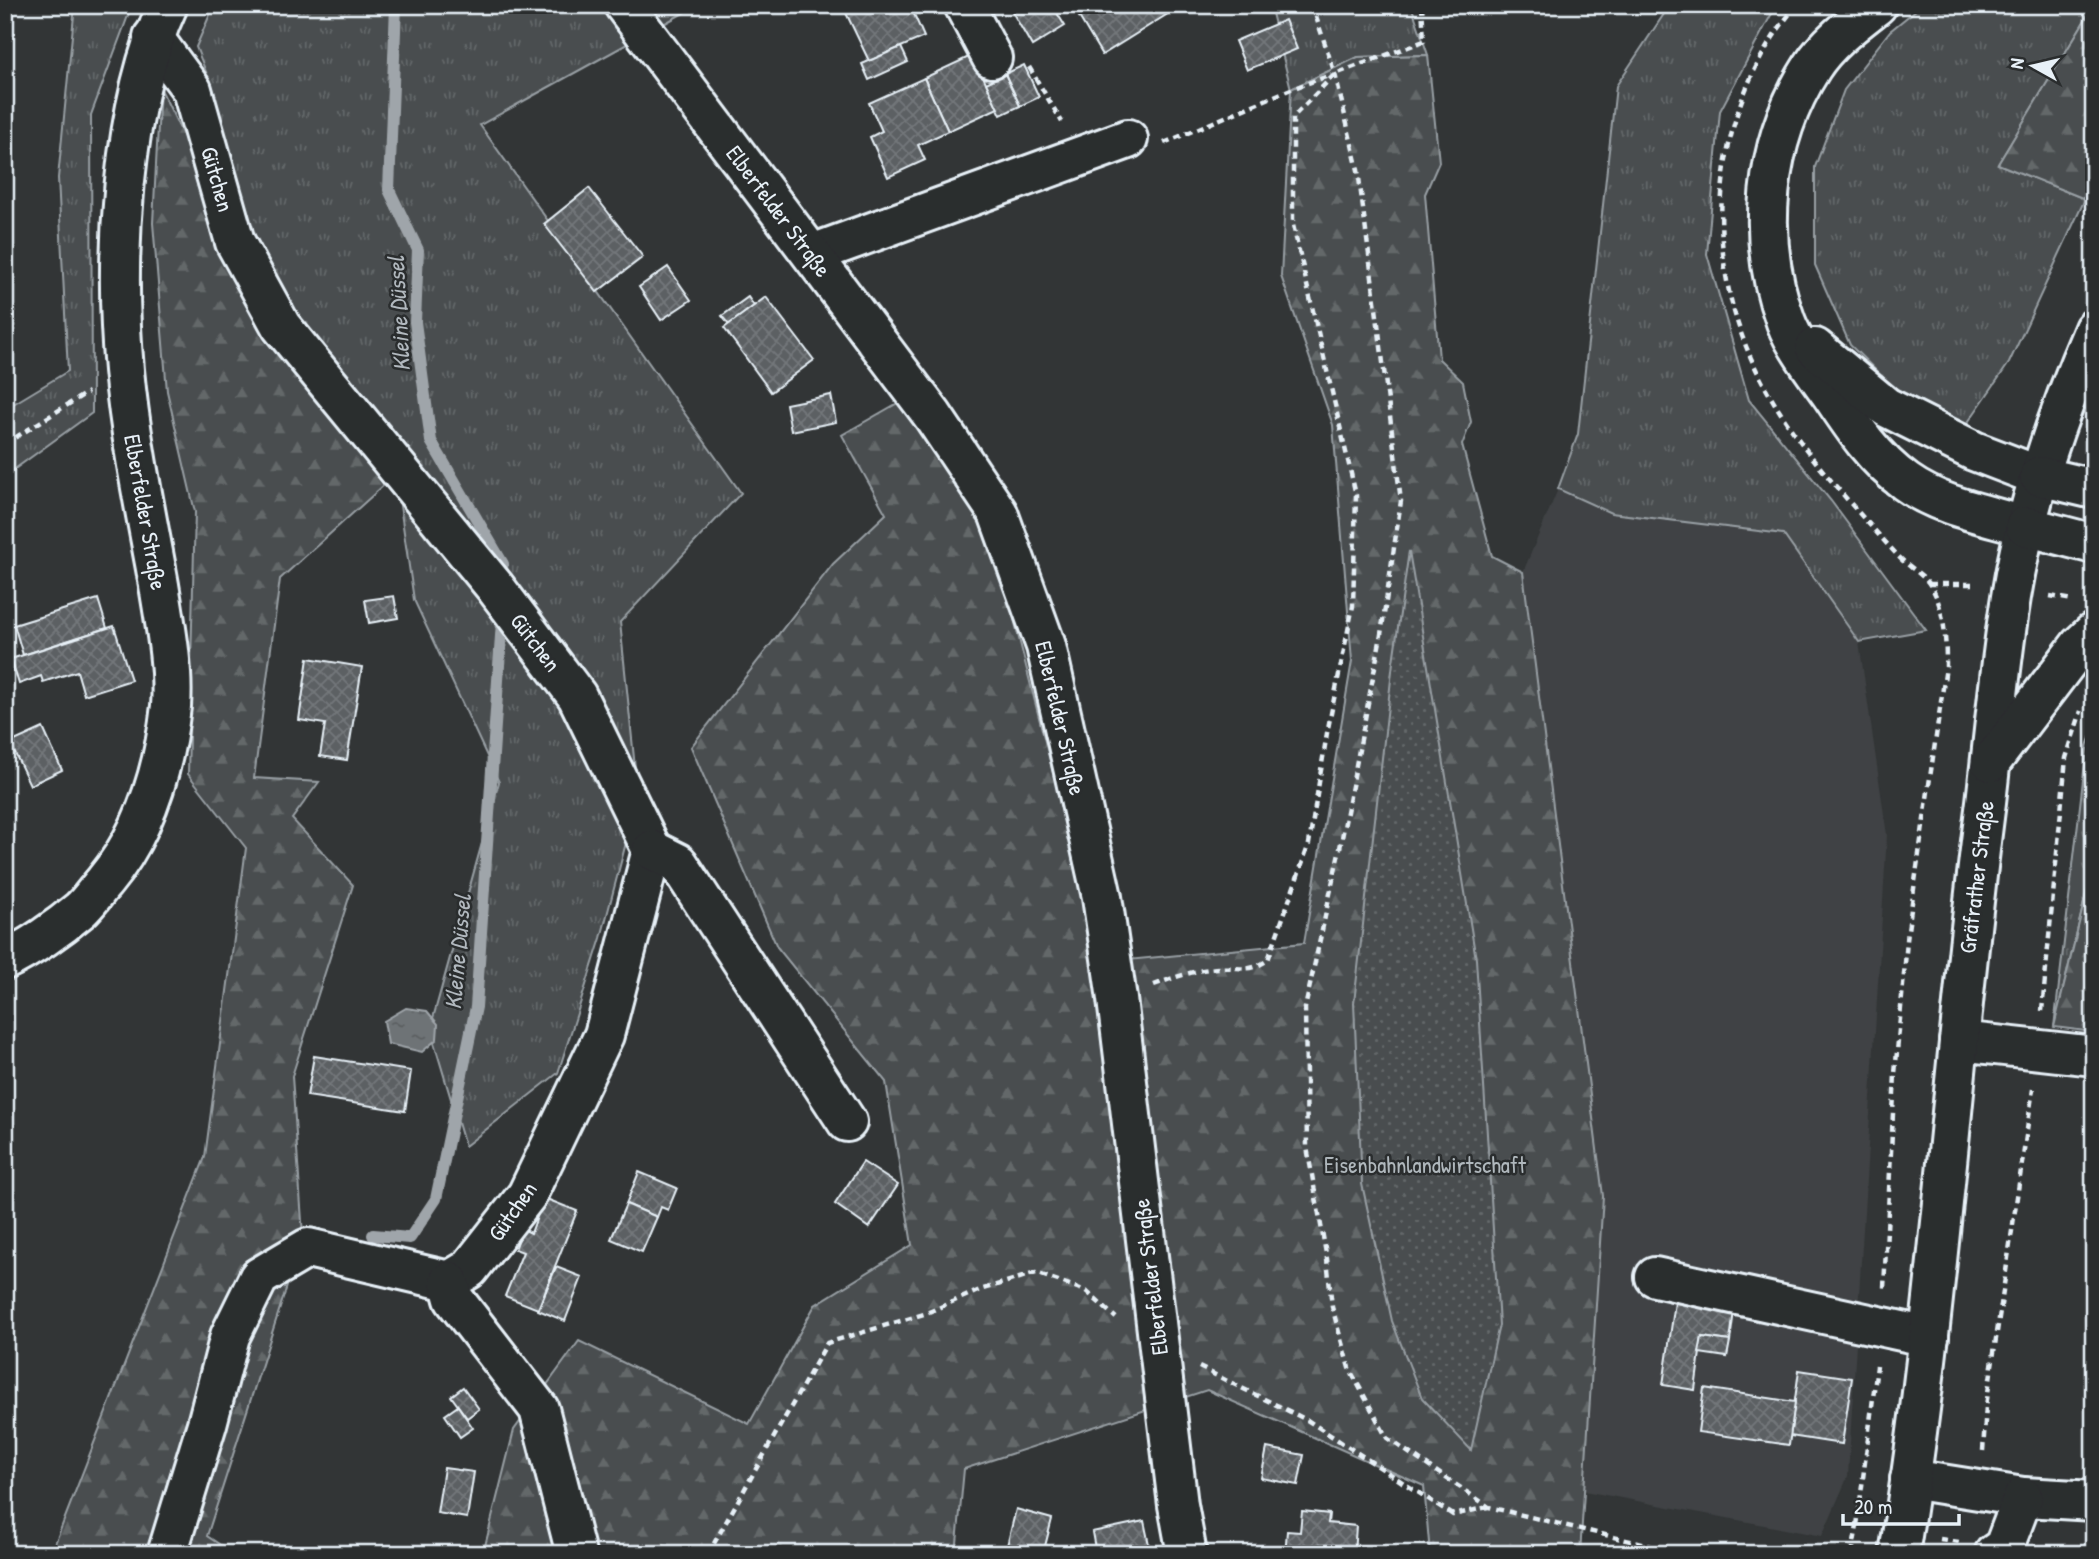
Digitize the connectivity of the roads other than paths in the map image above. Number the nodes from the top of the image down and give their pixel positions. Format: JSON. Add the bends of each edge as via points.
{"nodes":[{"id":1,"x":624,"y":5,"type":"edge"},
{"id":2,"x":964,"y":5,"type":"edge"},
{"id":3,"x":1877,"y":5,"type":"edge"},
{"id":4,"x":160,"y":21,"type":"edge"},
{"id":5,"x":1010,"y":60,"type":"road end"},
{"id":6,"x":1128,"y":139,"type":"road end"},
{"id":7,"x":812,"y":254,"type":"junction"},
{"id":8,"x":1786,"y":324,"type":"junction"},
{"id":9,"x":2094,"y":328,"type":"edge"},
{"id":10,"x":2039,"y":475,"type":"junction"},
{"id":11,"x":2094,"y":489,"type":"edge"},
{"id":12,"x":2025,"y":526,"type":"junction"},
{"id":13,"x":2094,"y":544,"type":"edge"},
{"id":14,"x":2094,"y":632,"type":"edge"},
{"id":15,"x":1991,"y":762,"type":"junction"},
{"id":16,"x":652,"y":850,"type":"junction"},
{"id":17,"x":5,"y":960,"type":"edge"},
{"id":18,"x":1959,"y":1041,"type":"junction"},
{"id":19,"x":2094,"y":1056,"type":"edge"},
{"id":20,"x":848,"y":1122,"type":"dead end"},
{"id":21,"x":1655,"y":1277,"type":"dead end"},
{"id":22,"x":449,"y":1281,"type":"junction"},
{"id":23,"x":1929,"y":1336,"type":"junction"},
{"id":24,"x":1910,"y":1479,"type":"junction"},
{"id":25,"x":2022,"y":1497,"type":"junction"},
{"id":26,"x":2094,"y":1501,"type":"edge"},
{"id":27,"x":167,"y":1554,"type":"edge"},
{"id":28,"x":576,"y":1554,"type":"edge"},
{"id":29,"x":1187,"y":1554,"type":"edge"},
{"id":30,"x":1899,"y":1554,"type":"edge"},
{"id":31,"x":1994,"y":1554,"type":"edge"}],
"edges":[{"from":1,"to":7,"type":"main road","name":"Elberfelder Straße"},
{"from":2,"to":5,"type":"main road"},
{"from":3,"to":8,"type":"main road","via":[[1845,30],[1812,66],[1774,158],[1767,218]]},
{"from":4,"to":16,"type":"main road","name":"Gütchen","via":[[192,90],[235,242],[281,326],[495,587],[577,696]]},
{"from":4,"to":17,"type":"main road","name":"Elberfelder Straße","via":[[137,105],[126,171],[121,266],[124,369],[136,465],[168,636],[171,704],[158,773],[140,827],[117,866],[81,909]]},
{"from":6,"to":7,"type":"main road"},
{"from":7,"to":29,"type":"main road","name":"Elberfelder Straße","via":[[933,416],[998,513],[1046,646],[1101,897],[1117,999]]},
{"from":8,"to":10,"type":"main road","via":[[1886,407],[1974,451]]},
{"from":8,"to":12,"type":"main road","via":[[1855,430],[1884,464],[1942,502]]},
{"from":9,"to":10,"type":"main road","name":"Gräfrather Straße"},
{"from":10,"to":11,"type":"main road"},
{"from":10,"to":12,"type":"main road","name":"Gräfrather Straße"},
{"from":12,"to":13,"type":"main road"},
{"from":12,"to":15,"type":"main road","name":"Gräfrather Straße","via":[[2011,596]]},
{"from":14,"to":15,"type":"main road"},
{"from":15,"to":18,"type":"main road","name":"Gräfrather Straße"},
{"from":16,"to":20,"type":"main road","via":[[678,863]]},
{"from":16,"to":22,"type":"main road","name":"Gütchen","via":[[604,1035],[527,1195],[469,1269]]},
{"from":18,"to":19,"type":"main road"},
{"from":18,"to":23,"type":"main road","name":"Gräfrather Straße"},
{"from":21,"to":23,"type":"main road"},
{"from":22,"to":27,"type":"main road","via":[[308,1248],[259,1277],[230,1336]]},
{"from":22,"to":28,"type":"main road","via":[[454,1299],[539,1409]]},
{"from":23,"to":24,"type":"main road","name":"Gräfrather Straße"},
{"from":24,"to":25,"type":"main road"},
{"from":24,"to":30,"type":"main road","name":"Gräfrather Straße"},
{"from":25,"to":26,"type":"main road"},
{"from":25,"to":31,"type":"main road","via":[[2004,1547]]}]}
